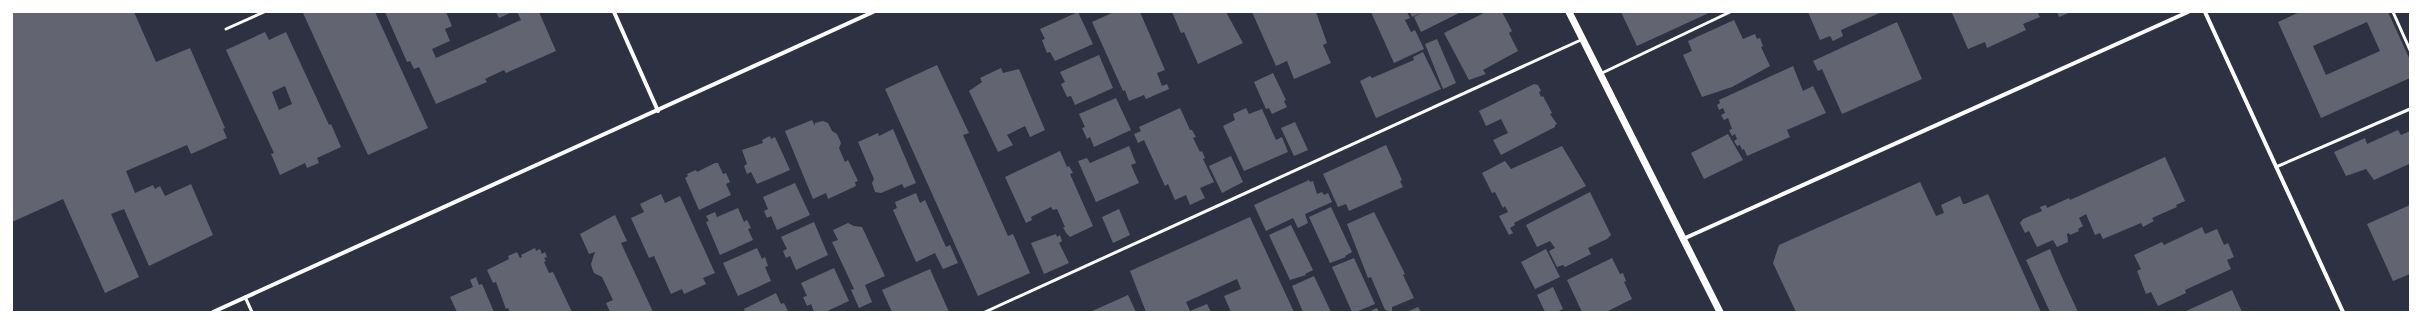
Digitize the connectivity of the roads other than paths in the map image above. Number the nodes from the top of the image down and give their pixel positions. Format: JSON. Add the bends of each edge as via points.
{"nodes":[{"id":1,"x":264,"y":12,"type":"edge"},
{"id":2,"x":614,"y":12,"type":"edge"},
{"id":3,"x":874,"y":12,"type":"edge"},
{"id":4,"x":1569,"y":12,"type":"edge"},
{"id":5,"x":1730,"y":12,"type":"edge"},
{"id":6,"x":2188,"y":12,"type":"edge"},
{"id":7,"x":2205,"y":12,"type":"edge"},
{"id":8,"x":2394,"y":12,"type":"edge"},
{"id":9,"x":226,"y":29,"type":"dead end"},
{"id":10,"x":1583,"y":39,"type":"junction"},
{"id":11,"x":2410,"y":50,"type":"edge"},
{"id":12,"x":1600,"y":74,"type":"junction"},
{"id":13,"x":2410,"y":109,"type":"edge"},
{"id":14,"x":658,"y":111,"type":"junction"},
{"id":15,"x":2276,"y":167,"type":"junction"},
{"id":16,"x":1683,"y":239,"type":"junction"},
{"id":17,"x":245,"y":297,"type":"junction"},
{"id":18,"x":213,"y":312,"type":"edge"},
{"id":19,"x":252,"y":312,"type":"edge"},
{"id":20,"x":985,"y":312,"type":"edge"},
{"id":21,"x":1720,"y":312,"type":"edge"},
{"id":22,"x":2343,"y":312,"type":"edge"}],
"edges":[{"from":1,"to":9,"type":"lane"},
{"from":2,"to":14,"type":"street"},
{"from":3,"to":14,"type":"street"},
{"from":4,"to":10,"type":"street"},
{"from":5,"to":12,"type":"lane"},
{"from":6,"to":16,"type":"street"},
{"from":7,"to":15,"type":"street"},
{"from":8,"to":11,"type":"lane"},
{"from":10,"to":12,"type":"street"},
{"from":10,"to":20,"type":"lane"},
{"from":12,"to":16,"type":"street"},
{"from":13,"to":15,"type":"lane"},
{"from":14,"to":17,"type":"street"},
{"from":15,"to":22,"type":"street"},
{"from":16,"to":21,"type":"street"},
{"from":17,"to":18,"type":"street"},
{"from":17,"to":19,"type":"lane"}]}
